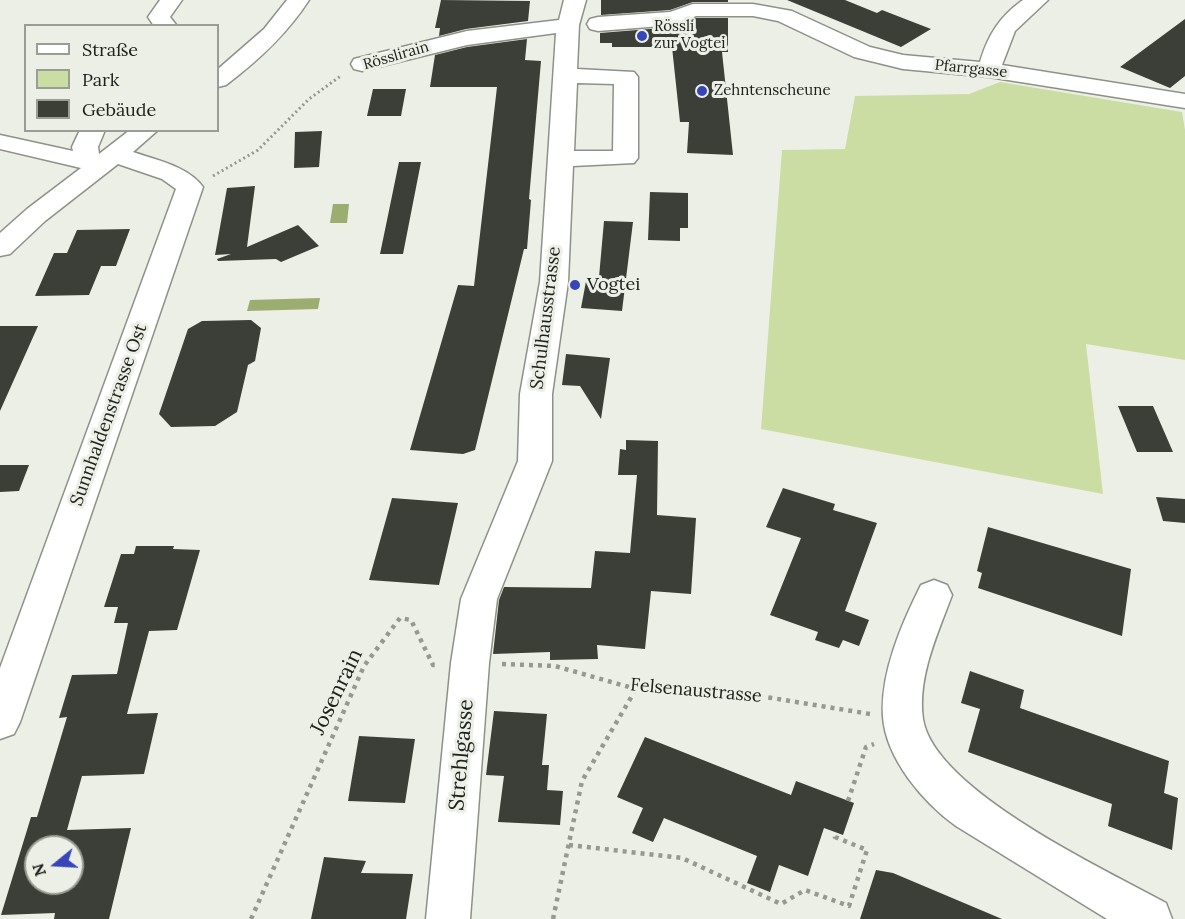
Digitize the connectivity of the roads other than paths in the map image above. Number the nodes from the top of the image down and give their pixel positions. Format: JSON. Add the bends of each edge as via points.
{"nodes":[{"id":1,"x":171,"y":0,"type":"edge"},
{"id":2,"x":298,"y":0,"type":"edge"},
{"id":3,"x":1037,"y":0,"type":"edge"},
{"id":4,"x":773,"y":6,"type":"edge"},
{"id":5,"x":571,"y":13,"type":"edge"},
{"id":6,"x":164,"y":24,"type":"edge"},
{"id":7,"x":598,"y":24,"type":"dead end"},
{"id":8,"x":362,"y":64,"type":"road end"},
{"id":9,"x":989,"y":70,"type":"junction"},
{"id":10,"x":565,"y":76,"type":"junction"},
{"id":11,"x":219,"y":79,"type":"edge"},
{"id":12,"x":1185,"y":101,"type":"edge"},
{"id":13,"x":142,"y":132,"type":"edge"},
{"id":14,"x":0,"y":142,"type":"edge"},
{"id":15,"x":99,"y":153,"type":"edge"},
{"id":16,"x":561,"y":159,"type":"junction"},
{"id":17,"x":0,"y":215,"type":"edge"},
{"id":18,"x":36,"y":215,"type":"junction"},
{"id":19,"x":0,"y":248,"type":"edge"},
{"id":20,"x":481,"y":591,"type":"joint"},
{"id":21,"x":933,"y":595,"type":"dead end"},
{"id":22,"x":0,"y":722,"type":"edge"},
{"id":23,"x":448,"y":919,"type":"edge"},
{"id":24,"x":1150,"y":919,"type":"edge"}],
"edges":[{"from":1,"to":6,"type":"street","via":[[159,17]]},
{"from":2,"to":11,"type":"street","via":[[260,45]]},
{"from":3,"to":9,"type":"street","via":[[1008,22],[999,35]]},
{"from":4,"to":7,"type":"street","name":"Pfarrgasse","via":[[693,10],[674,18]]},
{"from":4,"to":9,"type":"street","name":"Pfarrgasse","via":[[784,16],[862,52],[903,62]]},
{"from":5,"to":8,"type":"street","name":"Rösslirain"},
{"from":5,"to":10,"type":"street","name":"Schulhausstrasse"},
{"from":9,"to":12,"type":"street","name":"Pfarrgasse"},
{"from":10,"to":16,"type":"street","name":"Schulhausstrasse"},
{"from":10,"to":16,"type":"street","via":[[626,77],[625,158]]},
{"from":13,"to":15,"type":"street"},
{"from":14,"to":15,"type":"street"},
{"from":15,"to":18,"type":"street"},
{"from":15,"to":22,"type":"street","name":"Sunnhaldenstrasse Ost","via":[[171,174],[190,187]]},
{"from":16,"to":20,"type":"street","name":"Schulhausstrasse","via":[[554,282],[536,394],[535,461]]},
{"from":17,"to":18,"type":"street"},
{"from":18,"to":19,"type":"street"},
{"from":20,"to":23,"type":"street","name":"Strehlgasse","via":[[470,663]]},
{"from":21,"to":24,"type":"street","via":[[903,693],[906,726],[922,761],[962,806]]}]}
